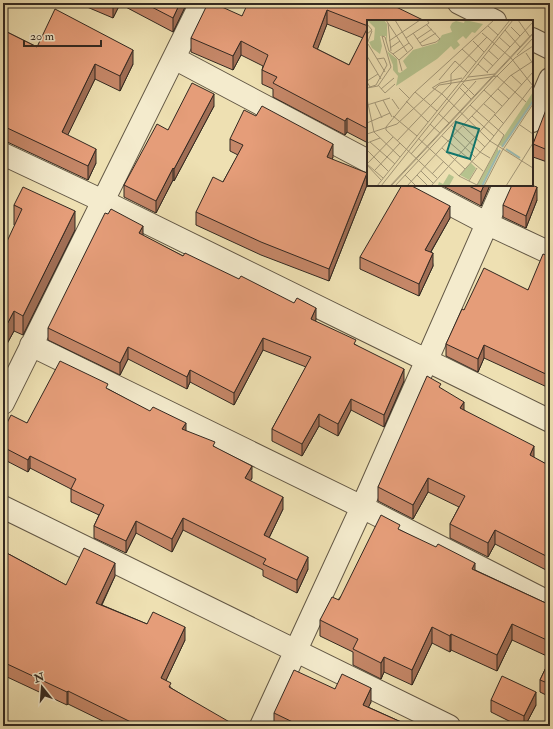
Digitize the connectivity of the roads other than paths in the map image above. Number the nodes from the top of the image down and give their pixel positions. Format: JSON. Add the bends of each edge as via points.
{"nodes":[{"id":1,"x":201,"y":3,"type":"edge"},
{"id":2,"x":459,"y":3,"type":"edge"},
{"id":3,"x":493,"y":20,"type":"edge"},
{"id":4,"x":533,"y":40,"type":"edge"},
{"id":5,"x":550,"y":48,"type":"edge"},
{"id":6,"x":174,"y":58,"type":"junction"},
{"id":7,"x":550,"y":79,"type":"edge"},
{"id":8,"x":533,"y":119,"type":"edge"},
{"id":9,"x":3,"y":154,"type":"edge"},
{"id":10,"x":367,"y":160,"type":"edge"},
{"id":11,"x":416,"y":186,"type":"edge"},
{"id":12,"x":504,"y":186,"type":"edge"},
{"id":13,"x":102,"y":201,"type":"junction"},
{"id":14,"x":488,"y":224,"type":"junction"},
{"id":15,"x":550,"y":252,"type":"edge"},
{"id":16,"x":31,"y":345,"type":"junction"},
{"id":17,"x":427,"y":361,"type":"junction"},
{"id":18,"x":3,"y":403,"type":"edge"},
{"id":19,"x":550,"y":421,"type":"edge"},
{"id":20,"x":3,"y":507,"type":"edge"},
{"id":21,"x":362,"y":507,"type":"junction"},
{"id":22,"x":550,"y":603,"type":"edge"},
{"id":23,"x":295,"y":651,"type":"junction"},
{"id":24,"x":261,"y":726,"type":"edge"},
{"id":25,"x":449,"y":726,"type":"edge"}],
"edges":[{"from":1,"to":6,"type":"street"},
{"from":2,"to":3,"type":"street"},
{"from":4,"to":5,"type":"street"},
{"from":6,"to":10,"type":"street"},
{"from":6,"to":13,"type":"street"},
{"from":7,"to":8,"type":"street"},
{"from":9,"to":13,"type":"street"},
{"from":11,"to":14,"type":"street"},
{"from":12,"to":14,"type":"street"},
{"from":13,"to":16,"type":"street"},
{"from":13,"to":17,"type":"street"},
{"from":14,"to":15,"type":"street"},
{"from":14,"to":17,"type":"street"},
{"from":16,"to":18,"type":"street"},
{"from":16,"to":21,"type":"street"},
{"from":17,"to":19,"type":"street"},
{"from":17,"to":21,"type":"street"},
{"from":20,"to":23,"type":"street"},
{"from":21,"to":22,"type":"street"},
{"from":21,"to":23,"type":"street"},
{"from":23,"to":24,"type":"street"},
{"from":23,"to":25,"type":"street"}]}
